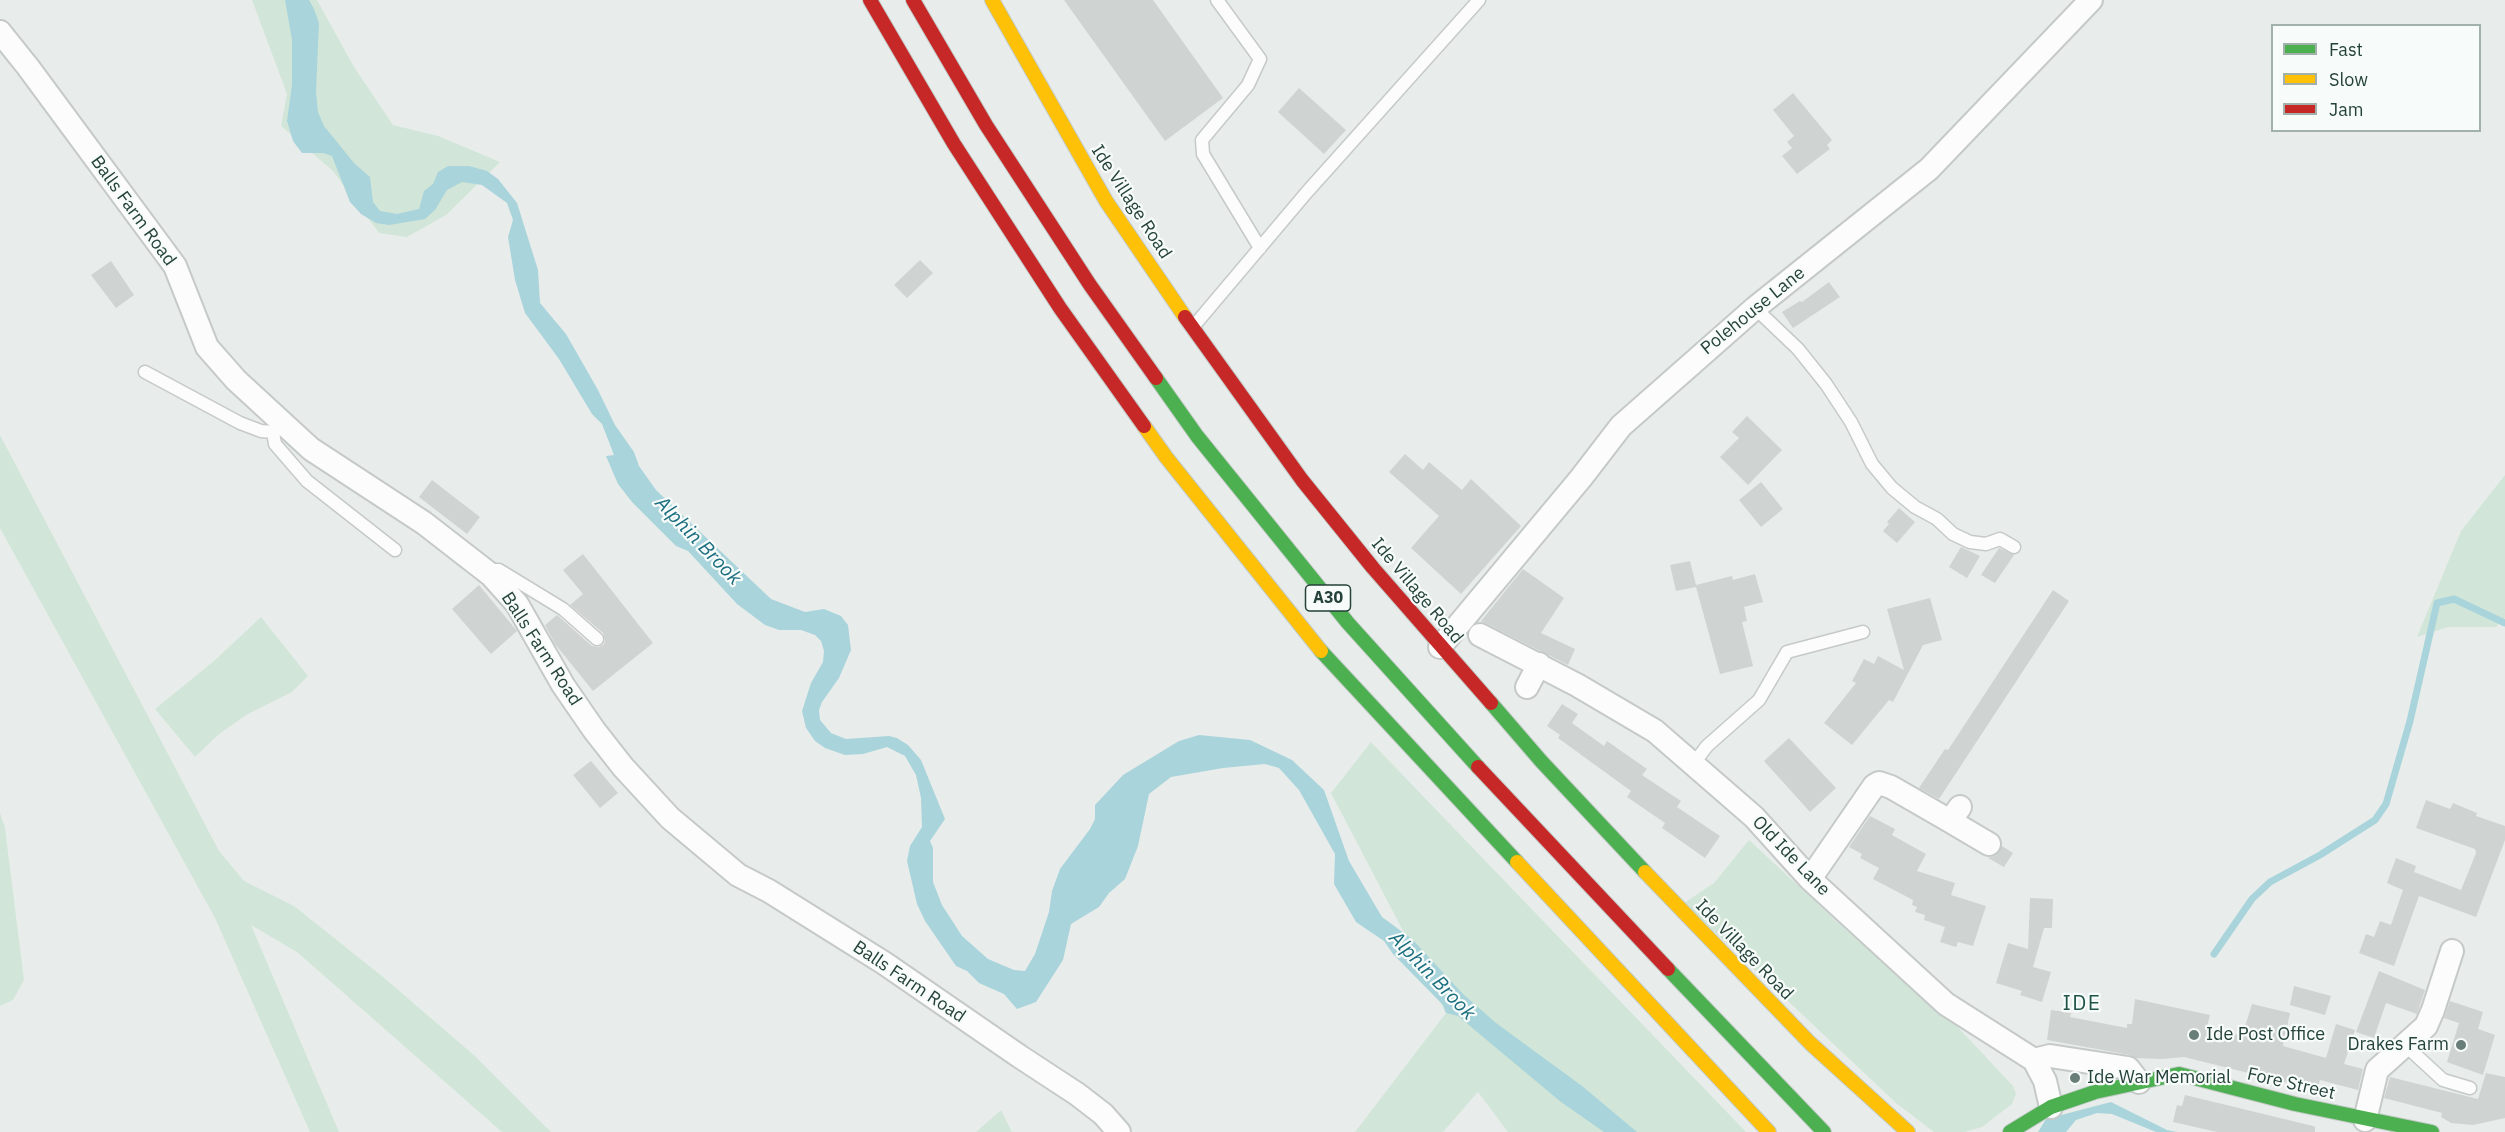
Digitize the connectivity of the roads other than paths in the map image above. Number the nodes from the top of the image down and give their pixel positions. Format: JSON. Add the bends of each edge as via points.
{"nodes":[{"id":1,"x":870,"y":0,"type":"edge"},
{"id":2,"x":913,"y":0,"type":"edge"},
{"id":3,"x":992,"y":0,"type":"edge"},
{"id":4,"x":1217,"y":0,"type":"edge"},
{"id":5,"x":1479,"y":0,"type":"edge"},
{"id":6,"x":2091,"y":0,"type":"edge"},
{"id":7,"x":0,"y":32,"type":"edge"},
{"id":8,"x":1260,"y":248,"type":"junction"},
{"id":9,"x":1755,"y":308,"type":"junction"},
{"id":10,"x":1192,"y":328,"type":"junction"},
{"id":11,"x":145,"y":372,"type":"dead end"},
{"id":12,"x":278,"y":428,"type":"junction"},
{"id":13,"x":2014,"y":547,"type":"dead end"},
{"id":14,"x":395,"y":549,"type":"dead end"},
{"id":15,"x":482,"y":569,"type":"junction"},
{"id":16,"x":1863,"y":632,"type":"dead end"},
{"id":17,"x":1480,"y":635,"type":"dead end"},
{"id":18,"x":597,"y":639,"type":"dead end"},
{"id":19,"x":1440,"y":646,"type":"junction"},
{"id":20,"x":1539,"y":664,"type":"junction"},
{"id":21,"x":1527,"y":687,"type":"dead end"},
{"id":22,"x":1694,"y":763,"type":"junction"},
{"id":23,"x":1989,"y":844,"type":"dead end"},
{"id":24,"x":1810,"y":879,"type":"junction"},
{"id":25,"x":2452,"y":951,"type":"dead end"},
{"id":26,"x":2405,"y":1045,"type":"junction"},
{"id":27,"x":2034,"y":1060,"type":"junction"},
{"id":28,"x":2139,"y":1082,"type":"junction"},
{"id":29,"x":2470,"y":1088,"type":"dead end"},
{"id":30,"x":2051,"y":1107,"type":"junction"},
{"id":31,"x":2366,"y":1120,"type":"junction"},
{"id":32,"x":1119,"y":1132,"type":"edge"},
{"id":33,"x":1769,"y":1132,"type":"edge"},
{"id":34,"x":1824,"y":1132,"type":"edge"},
{"id":35,"x":1908,"y":1132,"type":"edge"},
{"id":36,"x":2010,"y":1132,"type":"edge"},
{"id":37,"x":2432,"y":1132,"type":"edge"}],
"edges":[{"from":1,"to":33,"type":"main road","number":"A30","via":[[954,144],[1060,308],[1166,457],[1317,647]]},
{"from":2,"to":34,"type":"main road","number":"A30","via":[[986,126],[1090,285],[1197,436],[1356,632],[1512,805]]},
{"from":3,"to":10,"type":"main road","name":"Ide Village Road","via":[[1106,201]]},
{"from":4,"to":8,"type":"lane","via":[[1260,59],[1248,85],[1202,140],[1203,154]]},
{"from":5,"to":8,"type":"lane"},
{"from":6,"to":9,"type":"street","name":"Polehouse Lane","via":[[1929,169]]},
{"from":7,"to":12,"type":"street","name":"Balls Farm Road","via":[[175,267],[207,347]]},
{"from":8,"to":10,"type":"lane"},
{"from":9,"to":13,"type":"lane","via":[[1782,332],[1826,384],[1872,464],[1892,488],[1970,543],[1986,544],[2000,539]]},
{"from":9,"to":19,"type":"street","name":"Polehouse Lane","via":[[1621,426]]},
{"from":10,"to":19,"type":"main road","name":"Ide Village Road","via":[[1302,480]]},
{"from":11,"to":12,"type":"lane","via":[[240,423],[261,431]]},
{"from":12,"to":14,"type":"lane","via":[[275,444],[308,481]]},
{"from":12,"to":15,"type":"street","name":"Balls Farm Road","via":[[424,523]]},
{"from":15,"to":18,"type":"lane","via":[[499,570],[563,609]]},
{"from":15,"to":32,"type":"street","name":"Balls Farm Road","via":[[517,604],[563,685],[623,767],[706,850],[738,875],[884,963],[1077,1094]]},
{"from":16,"to":22,"type":"lane","via":[[1787,652],[1759,700],[1707,746]]},
{"from":17,"to":20,"type":"street","name":"Old Ide Lane"},
{"from":19,"to":35,"type":"main road","name":"Ide Village Road","via":[[1710,942],[1809,1044]]},
{"from":20,"to":21,"type":"street"},
{"from":20,"to":22,"type":"street","name":"Old Ide Lane","via":[[1655,731]]},
{"from":22,"to":24,"type":"street","name":"Old Ide Lane","via":[[1754,817]]},
{"from":23,"to":24,"type":"street","via":[[1955,814],[1879,783]]},
{"from":24,"to":27,"type":"street","name":"Old Ide Lane","via":[[1946,1004]]},
{"from":25,"to":26,"type":"street","via":[[2426,1026]]},
{"from":26,"to":29,"type":"lane","via":[[2442,1080]]},
{"from":26,"to":31,"type":"street","via":[[2378,1070]]},
{"from":27,"to":28,"type":"street","via":[[2050,1056],[2127,1068]]},
{"from":27,"to":30,"type":"street","via":[[2045,1081]]},
{"from":28,"to":30,"type":"main road","name":"Fore Street"},
{"from":28,"to":31,"type":"main road","name":"Fore Street","via":[[2179,1074]]},
{"from":30,"to":36,"type":"main road","name":"Fore Street"},
{"from":31,"to":37,"type":"main road","name":"Fore Street"}]}
